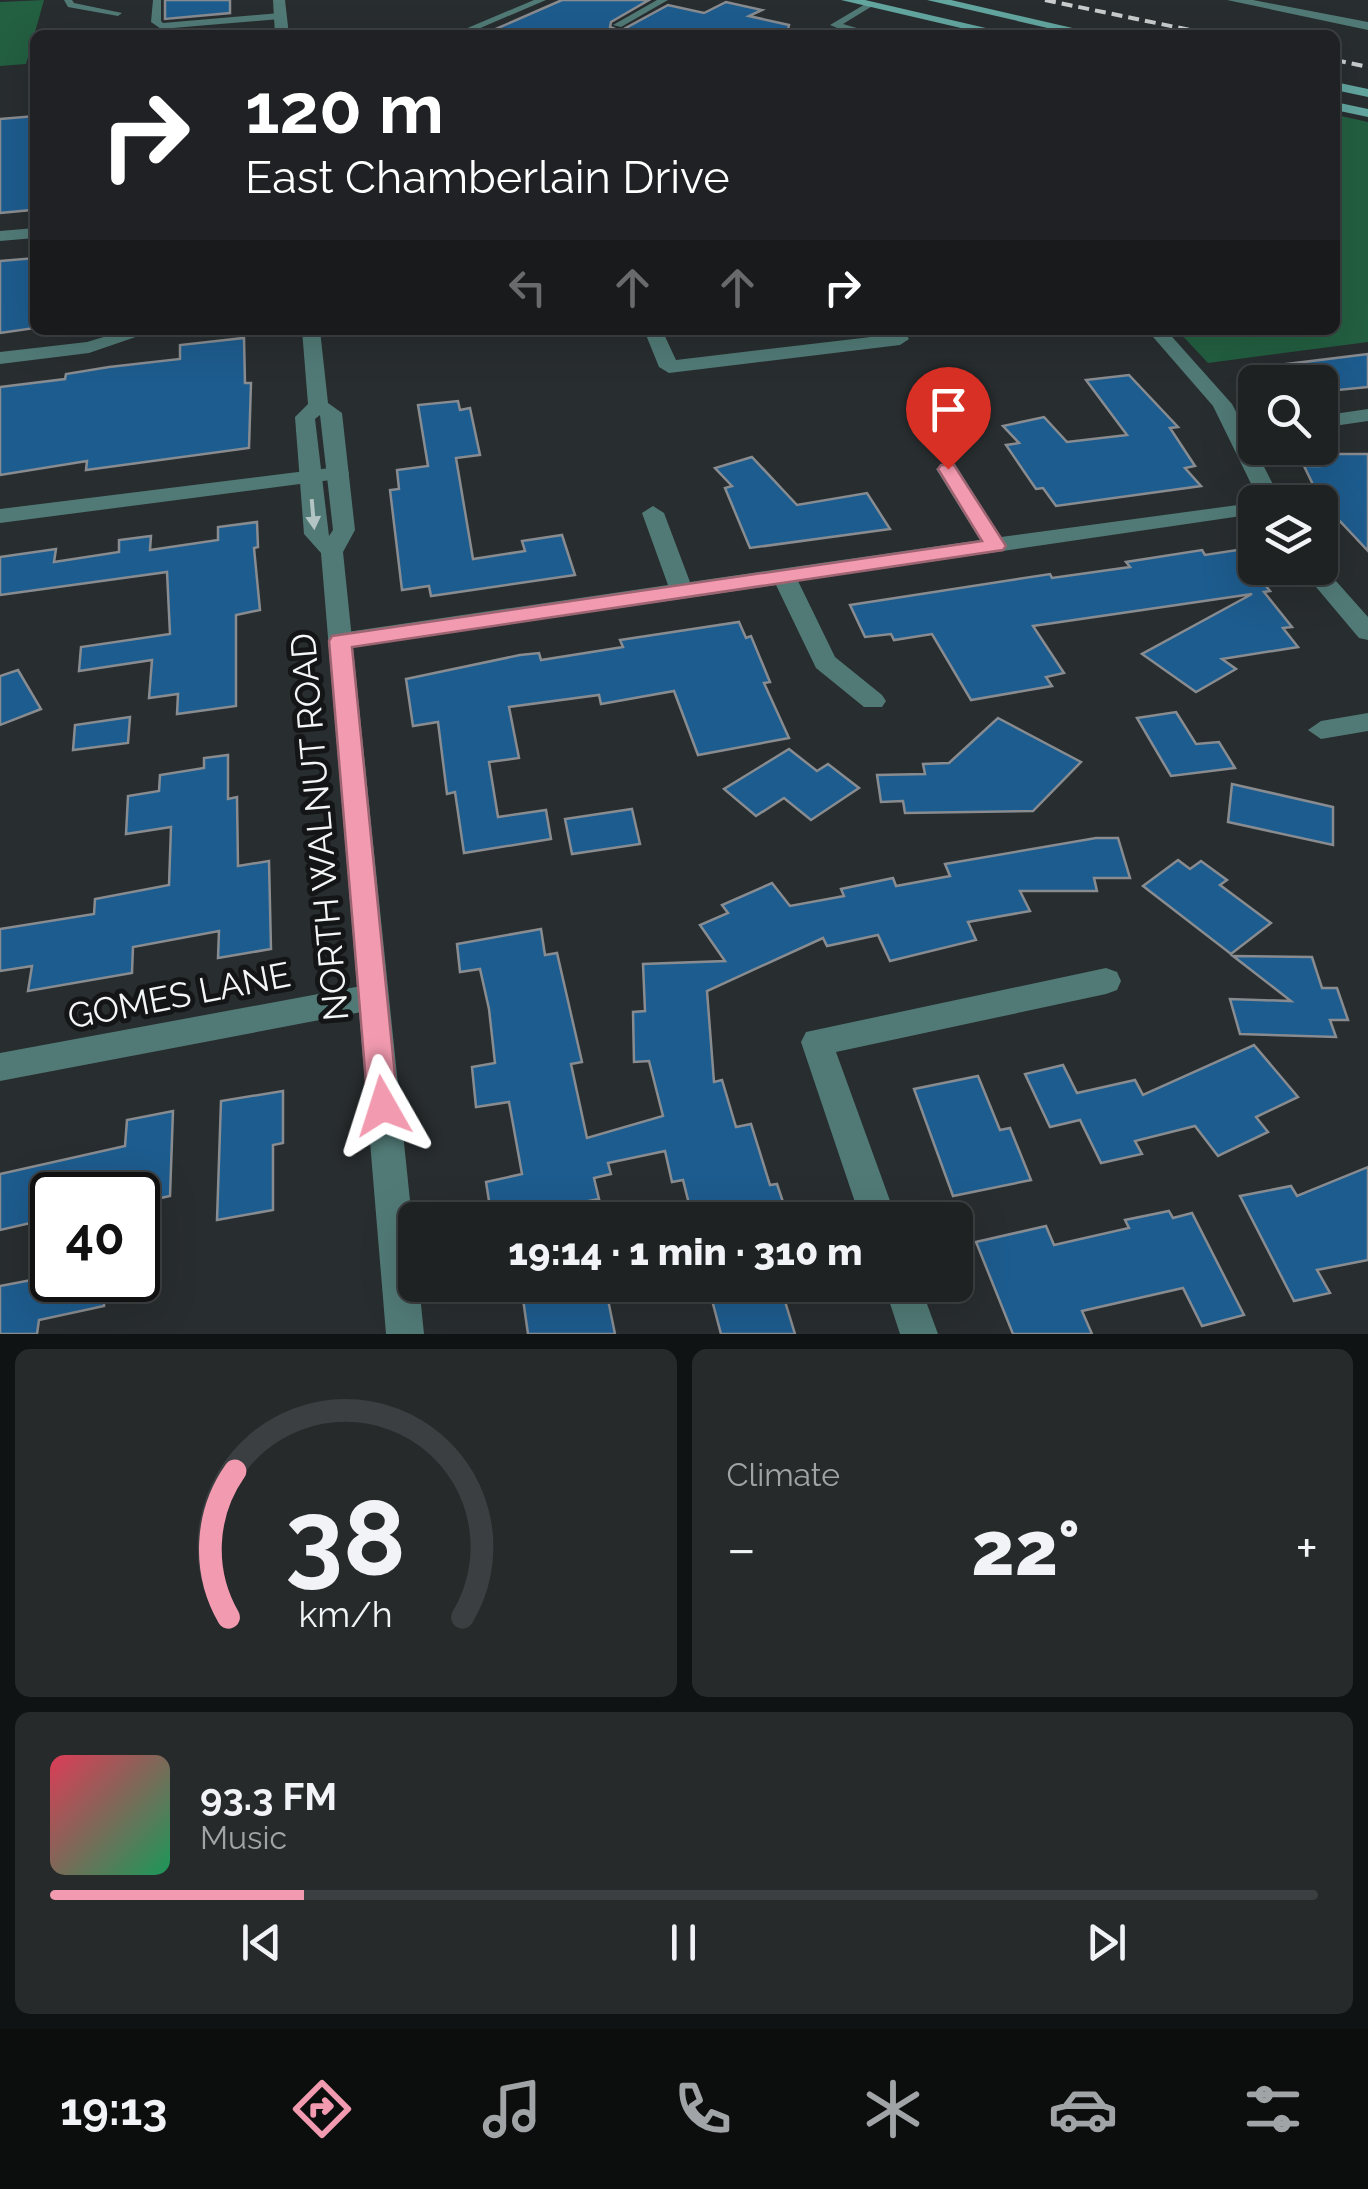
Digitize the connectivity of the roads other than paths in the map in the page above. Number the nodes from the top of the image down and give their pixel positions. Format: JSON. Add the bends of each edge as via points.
{"nodes":[{"id":1,"x":68,"y":0,"type":"edge"},
{"id":2,"x":157,"y":0,"type":"edge"},
{"id":3,"x":279,"y":0,"type":"edge"},
{"id":4,"x":542,"y":0,"type":"edge"},
{"id":5,"x":664,"y":0,"type":"edge"},
{"id":6,"x":847,"y":0,"type":"edge"},
{"id":7,"x":933,"y":0,"type":"edge"},
{"id":8,"x":947,"y":0,"type":"edge"},
{"id":9,"x":1233,"y":0,"type":"edge"},
{"id":10,"x":870,"y":5,"type":"junction"},
{"id":11,"x":974,"y":9,"type":"junction"},
{"id":12,"x":118,"y":13,"type":"dead end"},
{"id":13,"x":280,"y":16,"type":"junction"},
{"id":14,"x":618,"y":24,"type":"dead end"},
{"id":15,"x":1368,"y":26,"type":"edge"},
{"id":16,"x":281,"y":30,"type":"edge"},
{"id":17,"x":468,"y":30,"type":"edge"},
{"id":18,"x":856,"y":30,"type":"edge"},
{"id":19,"x":986,"y":30,"type":"edge"},
{"id":20,"x":1073,"y":30,"type":"edge"},
{"id":21,"x":1340,"y":87,"type":"edge"},
{"id":22,"x":1368,"y":93,"type":"edge"},
{"id":23,"x":1340,"y":107,"type":"edge"},
{"id":24,"x":1368,"y":114,"type":"edge"},
{"id":25,"x":30,"y":233,"type":"edge"},
{"id":26,"x":0,"y":236,"type":"edge"},
{"id":27,"x":131,"y":335,"type":"edge"},
{"id":28,"x":311,"y":335,"type":"edge"},
{"id":29,"x":655,"y":335,"type":"edge"},
{"id":30,"x":898,"y":335,"type":"edge"},
{"id":31,"x":1161,"y":335,"type":"edge"},
{"id":32,"x":0,"y":358,"type":"edge"},
{"id":33,"x":318,"y":406,"type":"junction"},
{"id":34,"x":1368,"y":415,"type":"edge"},
{"id":35,"x":1338,"y":419,"type":"edge"},
{"id":36,"x":1238,"y":421,"type":"edge"},
{"id":37,"x":948,"y":469,"type":"dead end"},
{"id":38,"x":338,"y":473,"type":"junction"},
{"id":39,"x":310,"y":476,"type":"junction"},
{"id":40,"x":1238,"y":509,"type":"edge"},
{"id":41,"x":653,"y":513,"type":"dead end"},
{"id":42,"x":0,"y":516,"type":"edge"},
{"id":43,"x":995,"y":546,"type":"junction"},
{"id":44,"x":332,"y":552,"type":"junction"},
{"id":45,"x":784,"y":577,"type":"junction"},
{"id":46,"x":1327,"y":585,"type":"edge"},
{"id":47,"x":682,"y":592,"type":"junction"},
{"id":48,"x":1368,"y":632,"type":"edge"},
{"id":49,"x":340,"y":641,"type":"junction"},
{"id":50,"x":873,"y":700,"type":"dead end"},
{"id":51,"x":1368,"y":722,"type":"edge"},
{"id":52,"x":1321,"y":730,"type":"dead end"},
{"id":53,"x":1106,"y":981,"type":"dead end"},
{"id":54,"x":372,"y":997,"type":"junction"},
{"id":55,"x":0,"y":1068,"type":"edge"},
{"id":56,"x":874,"y":1202,"type":"edge"},
{"id":57,"x":908,"y":1302,"type":"edge"},
{"id":58,"x":405,"y":1334,"type":"edge"},
{"id":59,"x":919,"y":1334,"type":"edge"}],
"edges":[{"from":1,"to":12,"type":"lane"},
{"from":2,"to":13,"type":"lane","via":[[160,26]]},
{"from":3,"to":13,"type":"street"},
{"from":4,"to":17,"type":"lane"},
{"from":5,"to":14,"type":"lane"},
{"from":6,"to":10,"type":"main road"},
{"from":7,"to":11,"type":"main road"},
{"from":8,"to":11,"type":"main road"},
{"from":9,"to":15,"type":"street"},
{"from":10,"to":18,"type":"lane","via":[[835,25]]},
{"from":10,"to":19,"type":"main road"},
{"from":11,"to":20,"type":"main road"},
{"from":13,"to":16,"type":"street"},
{"from":21,"to":22,"type":"main road"},
{"from":23,"to":24,"type":"main road"},
{"from":25,"to":26,"type":"street"},
{"from":27,"to":32,"type":"street"},
{"from":28,"to":33,"type":"street","name":"NORTH WALNUT ROAD"},
{"from":29,"to":30,"type":"street","via":[[669,366]]},
{"from":31,"to":36,"type":"street"},
{"from":33,"to":38,"type":"street","name":"NORTH WALNUT ROAD","via":[[332,414]]},
{"from":33,"to":39,"type":"street","name":"NORTH WALNUT ROAD","via":[[305,416]]},
{"from":34,"to":35,"type":"street"},
{"from":37,"to":43,"type":"street"},
{"from":38,"to":39,"type":"street"},
{"from":38,"to":44,"type":"street","name":"NORTH WALNUT ROAD","via":[[344,530]]},
{"from":39,"to":42,"type":"street"},
{"from":39,"to":44,"type":"street","name":"NORTH WALNUT ROAD","one_way":true,"via":[[315,534]]},
{"from":40,"to":43,"type":"street"},
{"from":41,"to":47,"type":"street"},
{"from":43,"to":45,"type":"street"},
{"from":44,"to":49,"type":"street","name":"NORTH WALNUT ROAD"},
{"from":45,"to":47,"type":"street"},
{"from":45,"to":50,"type":"street","via":[[825,662]]},
{"from":46,"to":48,"type":"street"},
{"from":47,"to":49,"type":"street"},
{"from":49,"to":54,"type":"street","name":"NORTH WALNUT ROAD"},
{"from":51,"to":52,"type":"street"},
{"from":53,"to":56,"type":"street","via":[[817,1042]]},
{"from":54,"to":55,"type":"street","name":"GOMES LANE"},
{"from":54,"to":58,"type":"street","name":"NORTH WALNUT ROAD"},
{"from":57,"to":59,"type":"street"}]}
